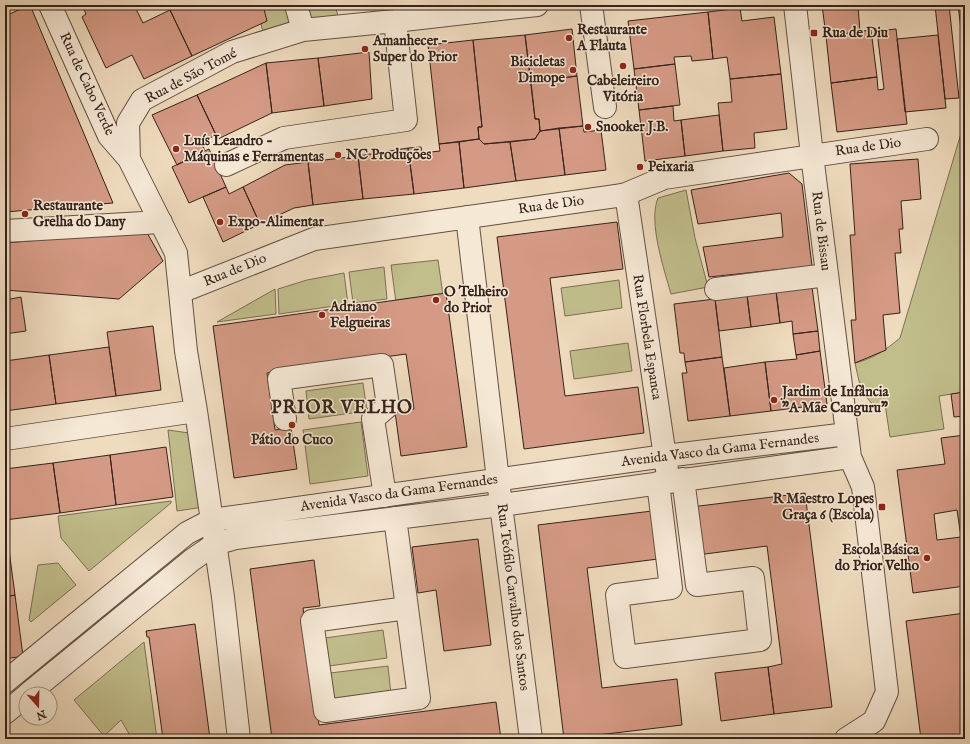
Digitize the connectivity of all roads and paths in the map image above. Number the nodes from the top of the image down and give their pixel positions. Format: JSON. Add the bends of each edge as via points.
{"nodes":[{"id":1,"x":50,"y":5,"type":"edge"},
{"id":2,"x":296,"y":5,"type":"edge"},
{"id":3,"x":537,"y":5,"type":"edge"},
{"id":4,"x":591,"y":5,"type":"edge"},
{"id":5,"x":795,"y":5,"type":"edge"},
{"id":6,"x":395,"y":21,"type":"junction"},
{"id":7,"x":303,"y":30,"type":"junction"},
{"id":8,"x":605,"y":107,"type":"dead end"},
{"id":9,"x":927,"y":139,"type":"dead end"},
{"id":10,"x":812,"y":155,"type":"junction"},
{"id":11,"x":129,"y":159,"type":"junction"},
{"id":12,"x":226,"y":165,"type":"dead end"},
{"id":13,"x":626,"y":194,"type":"junction"},
{"id":14,"x":467,"y":217,"type":"junction"},
{"id":15,"x":161,"y":222,"type":"junction"},
{"id":16,"x":5,"y":231,"type":"edge"},
{"id":17,"x":827,"y":275,"type":"junction"},
{"id":18,"x":716,"y":289,"type":"dead end"},
{"id":19,"x":180,"y":292,"type":"junction"},
{"id":20,"x":196,"y":411,"type":"junction"},
{"id":21,"x":285,"y":420,"type":"dead end"},
{"id":22,"x":847,"y":434,"type":"junction"},
{"id":23,"x":5,"y":439,"type":"edge"},
{"id":24,"x":665,"y":456,"type":"junction"},
{"id":25,"x":850,"y":457,"type":"junction"},
{"id":26,"x":498,"y":480,"type":"junction"},
{"id":27,"x":670,"y":481,"type":"junction"},
{"id":28,"x":384,"y":496,"type":"junction"},
{"id":29,"x":501,"y":505,"type":"junction"},
{"id":30,"x":395,"y":518,"type":"junction"},
{"id":31,"x":212,"y":520,"type":"junction"},
{"id":32,"x":216,"y":544,"type":"junction"},
{"id":33,"x":697,"y":584,"type":"junction"},
{"id":34,"x":671,"y":588,"type":"junction"},
{"id":35,"x":407,"y":608,"type":"junction"},
{"id":36,"x":5,"y":682,"type":"edge"},
{"id":37,"x":38,"y":686,"type":"edge"},
{"id":38,"x":18,"y":702,"type":"edge"},
{"id":39,"x":5,"y":713,"type":"edge"},
{"id":40,"x":239,"y":739,"type":"edge"},
{"id":41,"x":531,"y":739,"type":"edge"},
{"id":42,"x":846,"y":739,"type":"edge"}],
"edges":[{"from":1,"to":11,"type":"street","name":"Rua de Cabo Verde","via":[[109,136]]},
{"from":2,"to":7,"type":"street"},
{"from":3,"to":6,"type":"street","name":"Rua de São Tomé"},
{"from":4,"to":8,"type":"street"},
{"from":5,"to":10,"type":"street","name":"Rua de Bissau"},
{"from":6,"to":7,"type":"street","name":"Rua de São Tomé"},
{"from":6,"to":12,"type":"street","via":[[406,120],[284,138]]},
{"from":7,"to":11,"type":"street","name":"Rua de São Tomé","via":[[232,52],[142,100],[128,123]]},
{"from":9,"to":10,"type":"street","name":"Rua de Dio"},
{"from":10,"to":13,"type":"street","name":"Rua de Dio","via":[[664,178]]},
{"from":10,"to":17,"type":"street","name":"Rua de Bissau"},
{"from":11,"to":15,"type":"street","name":"Rua de Cabo Verde"},
{"from":13,"to":14,"type":"street","name":"Rua de Dio"},
{"from":13,"to":24,"type":"street","name":"Rua Florbela Espanca"},
{"from":14,"to":19,"type":"street","name":"Rua de Dio","via":[[314,239]]},
{"from":14,"to":26,"type":"street","name":"Rua Teófilo Carvalho dos Santos"},
{"from":15,"to":16,"type":"street"},
{"from":15,"to":19,"type":"street","name":"Rua de Cabo Verde","via":[[176,253]]},
{"from":17,"to":18,"type":"street"},
{"from":17,"to":22,"type":"street","name":"Rua de Bissau"},
{"from":19,"to":20,"type":"street","name":"Rua de Cabo Verde"},
{"from":20,"to":23,"type":"street"},
{"from":20,"to":31,"type":"street","name":"Rua de Cabo Verde"},
{"from":21,"to":28,"type":"street","via":[[279,379],[382,365],[388,406],[373,419]]},
{"from":22,"to":24,"type":"street","name":"Avenida Vasco da Gama Fernandes"},
{"from":22,"to":25,"type":"street","name":"Rua de Bissau"},
{"from":24,"to":26,"type":"street","name":"Avenida Vasco da Gama Fernandes"},
{"from":24,"to":27,"type":"street","name":"Rua Florbela Espanca"},
{"from":25,"to":27,"type":"street","name":"Avenida Vasco da Gama Fernandes"},
{"from":25,"to":42,"type":"street","name":"Rua de Bissau","via":[[863,487],[887,692],[874,721]]},
{"from":26,"to":28,"type":"street","name":"Avenida Vasco da Gama Fernandes"},
{"from":26,"to":29,"type":"street","name":"Rua Teófilo Carvalho dos Santos"},
{"from":27,"to":29,"type":"street","name":"Avenida Vasco da Gama Fernandes"},
{"from":27,"to":33,"type":"street"},
{"from":27,"to":34,"type":"street"},
{"from":28,"to":31,"type":"street","name":"Avenida Vasco da Gama Fernandes"},
{"from":29,"to":30,"type":"street","name":"Avenida Vasco da Gama Fernandes"},
{"from":29,"to":41,"type":"street","name":"Rua Teófilo Carvalho dos Santos"},
{"from":30,"to":32,"type":"street","name":"Avenida Vasco da Gama Fernandes","via":[[236,538]]},
{"from":30,"to":35,"type":"street"},
{"from":31,"to":32,"type":"street","name":"Rua de Cabo Verde"},
{"from":31,"to":36,"type":"street","name":"Avenida Vasco da Gama Fernandes","via":[[187,533]]},
{"from":32,"to":37,"type":"street","name":"Avenida Vasco da Gama Fernandes","via":[[192,560]]},
{"from":32,"to":40,"type":"street","name":"Rua de Cabo Verde"},
{"from":33,"to":34,"type":"street"},
{"from":33,"to":34,"type":"street","via":[[753,578],[760,640],[625,657],[617,595]]},
{"from":35,"to":35,"type":"street","via":[[312,621],[325,711],[419,698]]},
{"from":38,"to":39,"type":"street","name":"Avenida Vasco da Gama Fernandes"}]}
